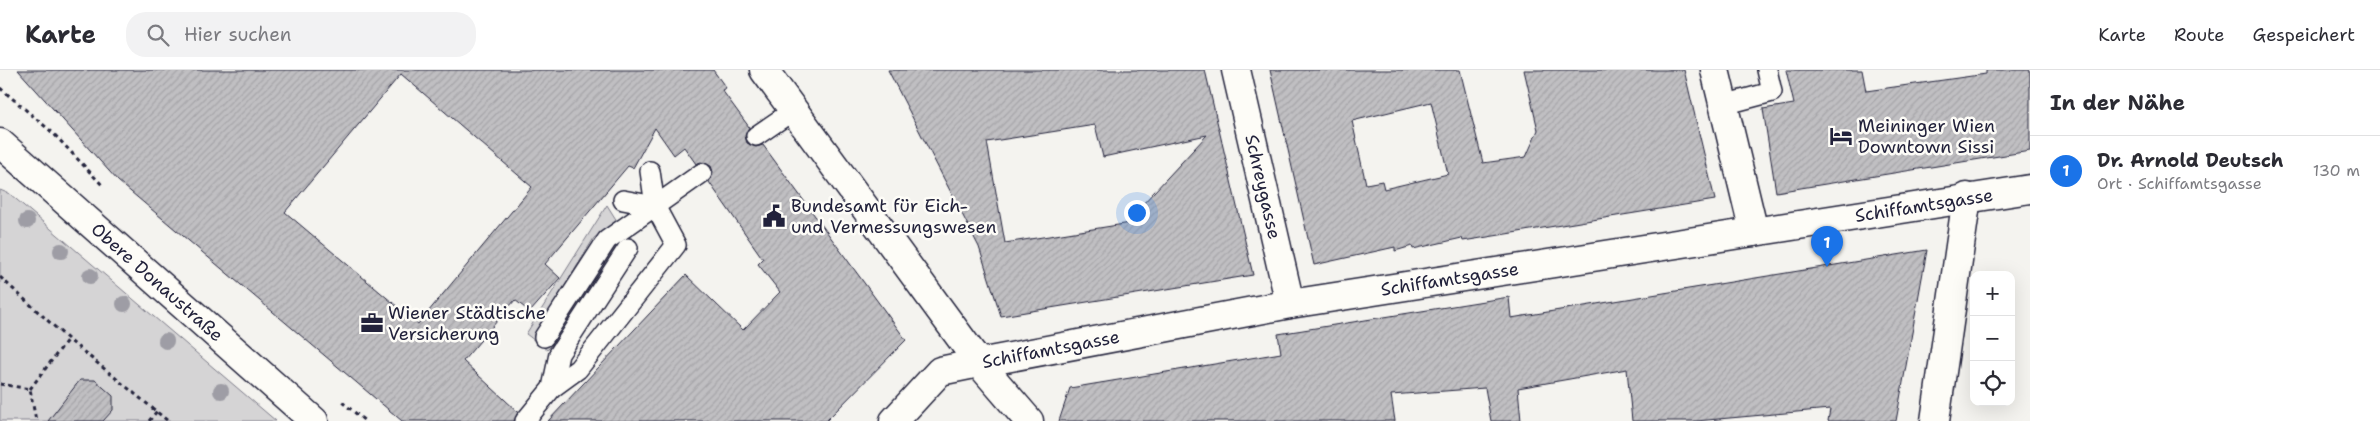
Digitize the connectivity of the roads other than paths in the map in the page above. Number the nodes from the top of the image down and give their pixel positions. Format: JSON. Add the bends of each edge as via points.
{"nodes":[{"id":1,"x":764,"y":70,"type":"edge"},
{"id":2,"x":1236,"y":70,"type":"edge"},
{"id":3,"x":1715,"y":70,"type":"edge"},
{"id":4,"x":1766,"y":70,"type":"edge"},
{"id":5,"x":1723,"y":105,"type":"junction"},
{"id":6,"x":794,"y":110,"type":"junction"},
{"id":7,"x":756,"y":136,"type":"dead end"},
{"id":8,"x":0,"y":143,"type":"edge"},
{"id":9,"x":650,"y":171,"type":"dead end"},
{"id":10,"x":702,"y":173,"type":"dead end"},
{"id":11,"x":2030,"y":189,"type":"edge"},
{"id":12,"x":1967,"y":197,"type":"junction"},
{"id":13,"x":623,"y":200,"type":"dead end"},
{"id":14,"x":655,"y":206,"type":"junction"},
{"id":15,"x":1754,"y":232,"type":"junction"},
{"id":16,"x":628,"y":248,"type":"dead end"},
{"id":17,"x":1290,"y":304,"type":"junction"},
{"id":18,"x":544,"y":337,"type":"dead end"},
{"id":19,"x":980,"y":363,"type":"junction"},
{"id":20,"x":552,"y":388,"type":"junction"},
{"id":21,"x":314,"y":421,"type":"edge"},
{"id":22,"x":525,"y":421,"type":"edge"},
{"id":23,"x":894,"y":421,"type":"edge"},
{"id":24,"x":1029,"y":421,"type":"edge"},
{"id":25,"x":1935,"y":421,"type":"edge"}],
"edges":[{"from":1,"to":6,"type":"street"},
{"from":2,"to":17,"type":"street","name":"Schreygasse"},
{"from":3,"to":5,"type":"street"},
{"from":4,"to":5,"type":"lane","via":[[1772,92]]},
{"from":5,"to":15,"type":"street"},
{"from":6,"to":7,"type":"lane"},
{"from":6,"to":19,"type":"street"},
{"from":8,"to":21,"type":"street","name":"Obere Donaustraße"},
{"from":9,"to":14,"type":"lane"},
{"from":10,"to":14,"type":"lane"},
{"from":11,"to":12,"type":"street","name":"Schiffamtsgasse"},
{"from":12,"to":15,"type":"street","name":"Schiffamtsgasse"},
{"from":12,"to":25,"type":"street"},
{"from":13,"to":14,"type":"lane"},
{"from":14,"to":18,"type":"lane","via":[[608,240]]},
{"from":14,"to":20,"type":"lane","via":[[676,245],[578,369]]},
{"from":15,"to":17,"type":"street","name":"Schiffamtsgasse"},
{"from":16,"to":20,"type":"lane","via":[[559,354]]},
{"from":17,"to":19,"type":"street","name":"Schiffamtsgasse"},
{"from":19,"to":23,"type":"street","name":"Schiffamtsgasse","via":[[940,371]]},
{"from":19,"to":24,"type":"street"},
{"from":20,"to":22,"type":"lane"}]}
